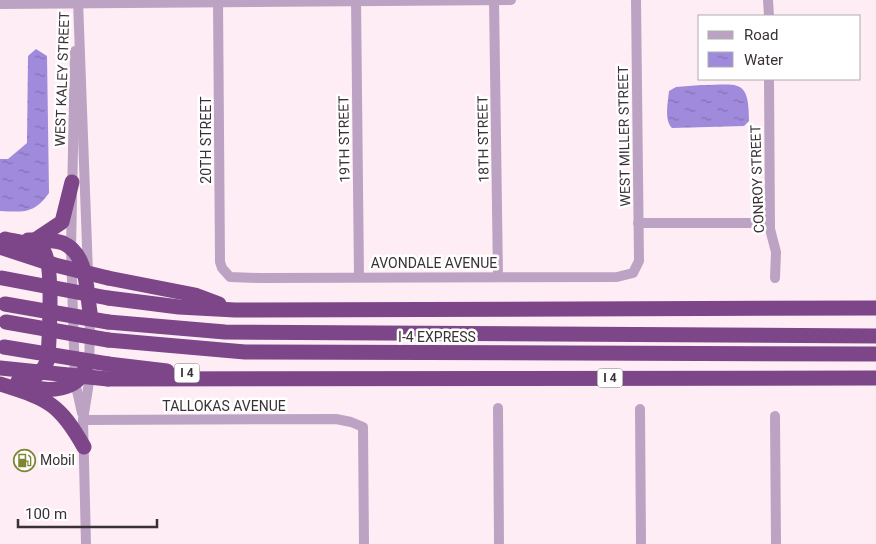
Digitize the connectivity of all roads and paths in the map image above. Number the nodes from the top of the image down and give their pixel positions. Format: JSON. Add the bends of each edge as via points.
{"nodes":[{"id":1,"x":494,"y":0,"type":"edge"},
{"id":2,"x":511,"y":0,"type":"edge"},
{"id":3,"x":636,"y":0,"type":"edge"},
{"id":4,"x":768,"y":0,"type":"edge"},
{"id":5,"x":218,"y":1,"type":"edge"},
{"id":6,"x":356,"y":1,"type":"edge"},
{"id":7,"x":78,"y":2,"type":"edge"},
{"id":8,"x":0,"y":4,"type":"edge"},
{"id":9,"x":769,"y":15,"type":"edge"},
{"id":10,"x":769,"y":80,"type":"edge"},
{"id":11,"x":72,"y":182,"type":"junction"},
{"id":12,"x":638,"y":223,"type":"junction"},
{"id":13,"x":770,"y":223,"type":"junction"},
{"id":14,"x":35,"y":240,"type":"junction"},
{"id":15,"x":2,"y":242,"type":"edge"},
{"id":16,"x":71,"y":248,"type":"junction"},
{"id":17,"x":636,"y":271,"type":"joint"},
{"id":18,"x":230,"y":277,"type":"joint"},
{"id":19,"x":359,"y":277,"type":"junction"},
{"id":20,"x":498,"y":277,"type":"junction"},
{"id":21,"x":1,"y":278,"type":"edge"},
{"id":22,"x":776,"y":278,"type":"dead end"},
{"id":23,"x":876,"y":300,"type":"edge"},
{"id":24,"x":2,"y":304,"type":"edge"},
{"id":25,"x":728,"y":308,"type":"junction"},
{"id":26,"x":876,"y":308,"type":"edge"},
{"id":27,"x":235,"y":310,"type":"junction"},
{"id":28,"x":90,"y":312,"type":"junction"},
{"id":29,"x":3,"y":321,"type":"edge"},
{"id":30,"x":876,"y":336,"type":"edge"},
{"id":31,"x":2,"y":346,"type":"edge"},
{"id":32,"x":876,"y":354,"type":"edge"},
{"id":33,"x":89,"y":359,"type":"junction"},
{"id":34,"x":0,"y":368,"type":"edge"},
{"id":35,"x":108,"y":371,"type":"junction"},
{"id":36,"x":0,"y":376,"type":"edge"},
{"id":37,"x":876,"y":378,"type":"edge"},
{"id":38,"x":18,"y":382,"type":"junction"},
{"id":39,"x":75,"y":382,"type":"junction"},
{"id":40,"x":0,"y":384,"type":"edge"},
{"id":41,"x":498,"y":408,"type":"dead end"},
{"id":42,"x":640,"y":409,"type":"dead end"},
{"id":43,"x":775,"y":416,"type":"dead end"},
{"id":44,"x":84,"y":420,"type":"junction"},
{"id":45,"x":84,"y":446,"type":"junction"},
{"id":46,"x":86,"y":544,"type":"edge"},
{"id":47,"x":364,"y":544,"type":"edge"},
{"id":48,"x":499,"y":544,"type":"edge"},
{"id":49,"x":641,"y":544,"type":"edge"},
{"id":50,"x":776,"y":544,"type":"edge"}],
"edges":[{"from":1,"to":2,"type":"street"},
{"from":1,"to":6,"type":"street"},
{"from":1,"to":20,"type":"street","name":"18TH STREET"},
{"from":3,"to":12,"type":"street","name":"WEST MILLER STREET"},
{"from":4,"to":9,"type":"street"},
{"from":5,"to":6,"type":"street"},
{"from":5,"to":7,"type":"street"},
{"from":5,"to":18,"type":"street","name":"20TH STREET","via":[[220,262]]},
{"from":6,"to":19,"type":"street","name":"19TH STREET"},
{"from":7,"to":8,"type":"street"},
{"from":7,"to":11,"type":"street","name":"WEST KALEY STREET"},
{"from":7,"to":28,"type":"street","name":"WEST KALEY STREET"},
{"from":10,"to":13,"type":"street","name":"CONROY STREET"},
{"from":11,"to":14,"type":"highway","via":[[62,222]]},
{"from":11,"to":16,"type":"street","name":"WEST KALEY STREET"},
{"from":12,"to":13,"type":"street"},
{"from":12,"to":17,"type":"street","name":"WEST MILLER STREET","via":[[639,261]]},
{"from":13,"to":22,"type":"street","name":"CONROY STREET","via":[[776,252]]},
{"from":14,"to":15,"type":"highway"},
{"from":14,"to":16,"type":"highway","via":[[61,242]]},
{"from":15,"to":27,"type":"highway","bridge":true,"via":[[55,264],[195,295]]},
{"from":15,"to":38,"type":"highway","via":[[40,248],[49,265],[48,359],[38,375]]},
{"from":16,"to":28,"type":"highway","via":[[83,266]]},
{"from":16,"to":39,"type":"street","name":"WEST KALEY STREET"},
{"from":17,"to":20,"type":"street","name":"AVONDALE AVENUE","via":[[617,277]]},
{"from":18,"to":19,"type":"street","name":"AVONDALE AVENUE"},
{"from":19,"to":20,"type":"street","name":"AVONDALE AVENUE"},
{"from":21,"to":27,"type":"highway","bridge":true,"via":[[108,298]]},
{"from":23,"to":25,"type":"highway"},
{"from":24,"to":30,"type":"highway","name":"I-4 EXPRESS","bridge":true,"via":[[108,322],[225,332]]},
{"from":25,"to":26,"type":"highway"},
{"from":25,"to":27,"type":"highway"},
{"from":28,"to":33,"type":"street","name":"WEST KALEY STREET"},
{"from":29,"to":32,"type":"highway","name":"I-4 EXPRESS","bridge":true,"via":[[108,340],[245,352]]},
{"from":31,"to":35,"type":"highway","number":"I 4","bridge":true},
{"from":33,"to":39,"type":"highway","via":[[83,374]]},
{"from":33,"to":44,"type":"street","name":"WEST KALEY STREET"},
{"from":34,"to":35,"type":"highway","bridge":true},
{"from":35,"to":37,"type":"highway","number":"I 4","via":[[266,377]]},
{"from":36,"to":38,"type":"highway"},
{"from":38,"to":39,"type":"highway","via":[[39,390],[53,390]]},
{"from":39,"to":44,"type":"street","name":"WEST KALEY STREET"},
{"from":40,"to":45,"type":"highway","via":[[37,396],[59,409]]},
{"from":41,"to":48,"type":"street"},
{"from":42,"to":49,"type":"street"},
{"from":43,"to":50,"type":"street"},
{"from":44,"to":45,"type":"street","name":"WEST KALEY STREET"},
{"from":44,"to":47,"type":"street","name":"TALLOKAS AVENUE","via":[[336,419],[363,427]]},
{"from":45,"to":46,"type":"street","name":"WEST KALEY STREET"}]}
